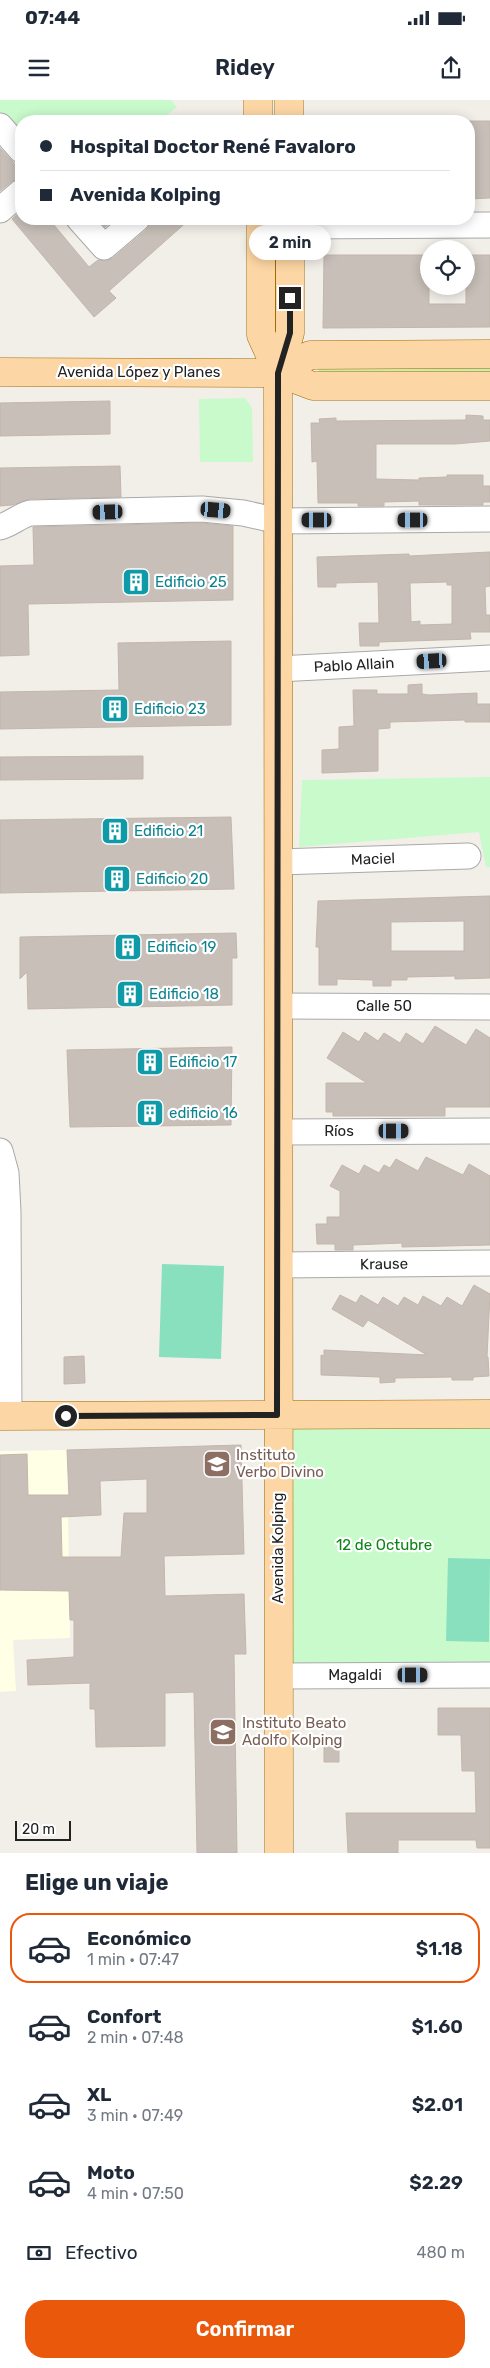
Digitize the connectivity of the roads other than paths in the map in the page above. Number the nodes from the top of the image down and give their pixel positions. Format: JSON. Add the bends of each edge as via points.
{"nodes":[{"id":1,"x":289,"y":100,"type":"edge"},
{"id":2,"x":289,"y":115,"type":"edge"},
{"id":3,"x":0,"y":126,"type":"edge"},
{"id":4,"x":15,"y":143,"type":"edge"},
{"id":5,"x":15,"y":197,"type":"edge"},
{"id":6,"x":0,"y":210,"type":"edge"},
{"id":7,"x":85,"y":225,"type":"edge"},
{"id":8,"x":131,"y":225,"type":"edge"},
{"id":9,"x":261,"y":225,"type":"edge"},
{"id":10,"x":290,"y":225,"type":"edge"},
{"id":11,"x":475,"y":225,"type":"edge"},
{"id":12,"x":490,"y":225,"type":"edge"},
{"id":13,"x":490,"y":354,"type":"edge"},
{"id":14,"x":0,"y":372,"type":"edge"},
{"id":15,"x":278,"y":373,"type":"junction"},
{"id":16,"x":490,"y":386,"type":"edge"},
{"id":17,"x":490,"y":519,"type":"edge"},
{"id":18,"x":279,"y":521,"type":"junction"},
{"id":19,"x":0,"y":527,"type":"edge"},
{"id":20,"x":490,"y":658,"type":"edge"},
{"id":21,"x":278,"y":669,"type":"junction"},
{"id":22,"x":468,"y":856,"type":"dead end"},
{"id":23,"x":278,"y":862,"type":"junction"},
{"id":24,"x":278,"y":1006,"type":"junction"},
{"id":25,"x":490,"y":1007,"type":"edge"},
{"id":26,"x":490,"y":1131,"type":"edge"},
{"id":27,"x":278,"y":1132,"type":"junction"},
{"id":28,"x":0,"y":1151,"type":"edge"},
{"id":29,"x":490,"y":1262,"type":"edge"},
{"id":30,"x":278,"y":1265,"type":"junction"},
{"id":31,"x":490,"y":1414,"type":"edge"},
{"id":32,"x":277,"y":1415,"type":"junction"},
{"id":33,"x":4,"y":1416,"type":"edge"},
{"id":34,"x":490,"y":1675,"type":"edge"},
{"id":35,"x":279,"y":1676,"type":"junction"},
{"id":36,"x":279,"y":1853,"type":"edge"}],
"edges":[{"from":1,"to":2,"type":"main road"},
{"from":3,"to":4,"type":"street"},
{"from":5,"to":6,"type":"street"},
{"from":7,"to":8,"type":"street","via":[[104,247]]},
{"from":9,"to":15,"type":"main road","name":"Avenida Kolping","via":[[261,335]]},
{"from":10,"to":15,"type":"main road","name":"Avenida Kolping","via":[[290,333]]},
{"from":11,"to":12,"type":"street"},
{"from":13,"to":15,"type":"main road","name":"Avenida López y Planes","via":[[310,355]]},
{"from":14,"to":15,"type":"main road","name":"Avenida López y Planes"},
{"from":15,"to":16,"type":"main road","name":"Avenida López y Planes","via":[[313,386]]},
{"from":15,"to":18,"type":"main road","name":"Avenida Kolping"},
{"from":17,"to":18,"type":"street"},
{"from":18,"to":19,"type":"street","via":[[202,509],[30,513]]},
{"from":18,"to":21,"type":"main road","name":"Avenida Kolping"},
{"from":20,"to":21,"type":"street","name":"Pablo Allain"},
{"from":21,"to":23,"type":"main road","name":"Avenida Kolping"},
{"from":22,"to":23,"type":"street","name":"Maciel"},
{"from":23,"to":24,"type":"main road","name":"Avenida Kolping"},
{"from":24,"to":25,"type":"street","name":"Calle 50"},
{"from":24,"to":27,"type":"main road","name":"Avenida Kolping"},
{"from":26,"to":27,"type":"street","name":"Ríos"},
{"from":27,"to":30,"type":"main road","name":"Avenida Kolping"},
{"from":28,"to":33,"type":"street","via":[[6,1173],[8,1212]]},
{"from":29,"to":30,"type":"street","name":"Krause"},
{"from":30,"to":32,"type":"main road","name":"Avenida Kolping"},
{"from":31,"to":32,"type":"main road"},
{"from":32,"to":33,"type":"main road"},
{"from":32,"to":35,"type":"main road","name":"Avenida Kolping"},
{"from":34,"to":35,"type":"street","name":"Magaldi"},
{"from":35,"to":36,"type":"main road","name":"Avenida Kolping"}]}
